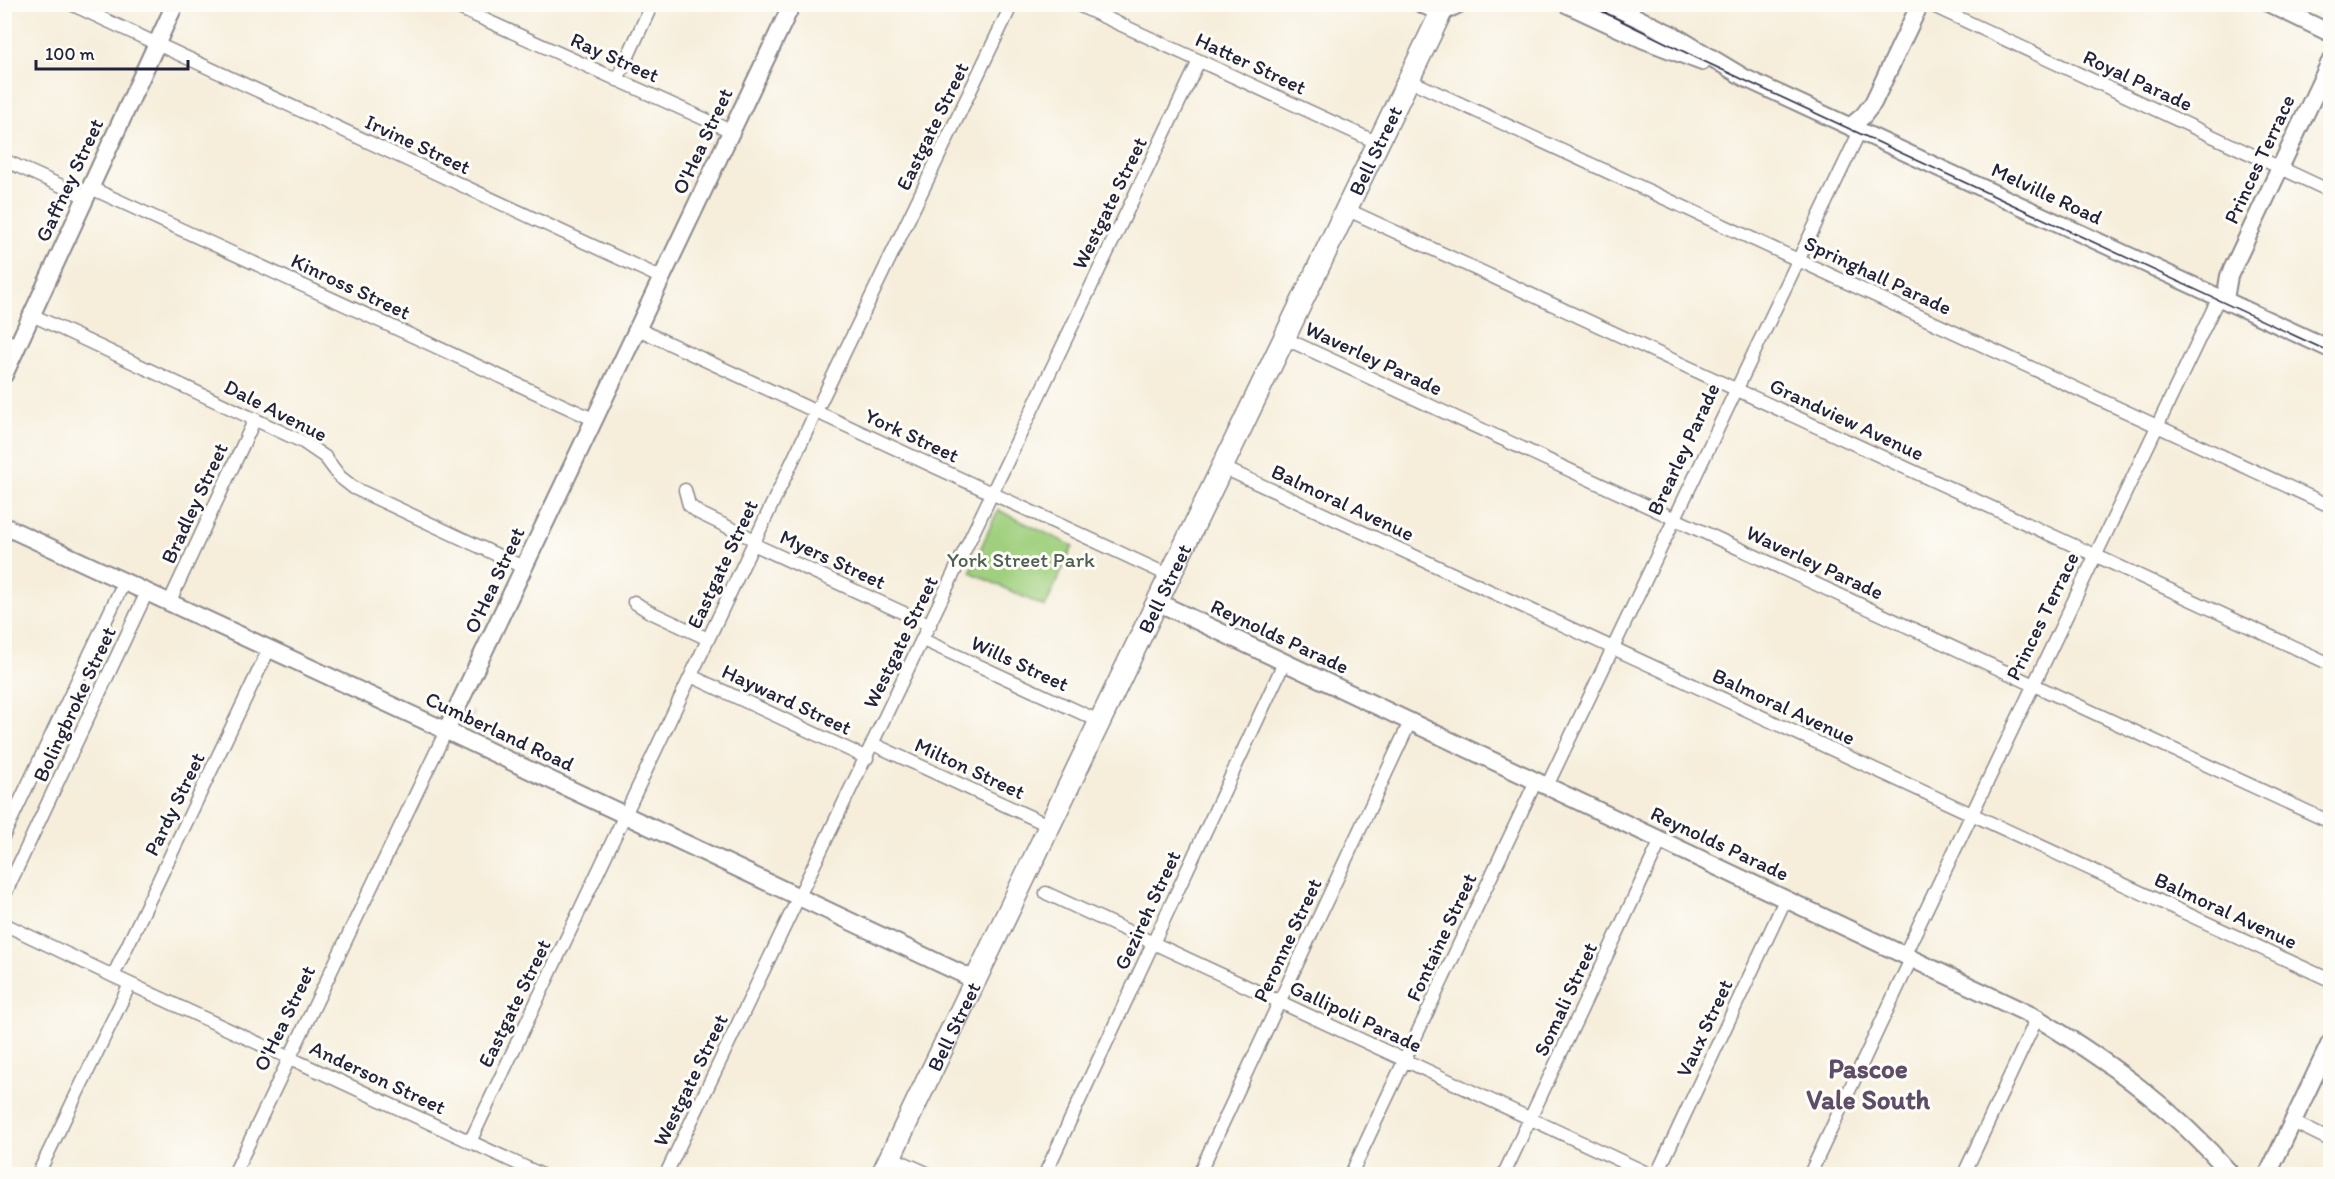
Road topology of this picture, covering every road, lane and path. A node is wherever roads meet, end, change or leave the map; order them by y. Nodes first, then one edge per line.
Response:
1 (71, 4) edge
2 (175, 4) edge
3 (652, 4) edge
4 (792, 4) edge
5 (1012, 4) edge
6 (1076, 4) edge
7 (1421, 4) edge
8 (1566, 4) edge
9 (1608, 4) edge
10 (1920, 4) edge
11 (1929, 4) edge
12 (2270, 4) edge
13 (450, 5) edge
14 (1448, 8) edge
15 (2331, 33) edge
16 (157, 44) junction
17 (1199, 61) junction
18 (2331, 62) edge
19 (1745, 78) junction
20 (617, 80) junction
21 (1409, 80) junction
22 (731, 131) junction
23 (1860, 131) junction
24 (1378, 143) junction
25 (4, 160) edge
26 (2280, 167) junction
27 (2331, 190) edge
28 (89, 193) junction
29 (1346, 209) junction
30 (1798, 260) junction
31 (663, 278) junction
32 (2219, 297) junction
33 (32, 315) junction
34 (638, 329) junction
35 (1284, 338) junction
36 (11, 342) edge
37 (2331, 349) edge
38 (4, 375) edge
39 (1736, 389) junction
40 (816, 412) junction
41 (255, 419) junction
42 (595, 420) junction
43 (2157, 426) junction
44 (1222, 467) junction
45 (685, 490) dead end
46 (992, 494) junction
47 (2331, 506) edge
48 (1675, 519) junction
49 (4, 526) edge
50 (754, 542) junction
51 (2096, 556) junction
52 (525, 568) junction
53 (1170, 576) junction
54 (124, 582) junction
55 (147, 592) junction
56 (634, 602) dead end
57 (1157, 602) junction
58 (170, 603) junction
59 (930, 626) junction
60 (708, 639) junction
61 (923, 640) junction
62 (1613, 648) junction
63 (269, 649) junction
64 (1284, 663) junction
65 (2331, 664) edge
66 (691, 676) junction
67 (2034, 685) junction
68 (1101, 722) junction
69 (1410, 722) junction
70 (446, 731) junction
71 (873, 744) junction
72 (867, 758) junction
73 (1542, 784) junction
74 (1972, 814) junction
75 (625, 815) junction
76 (2331, 822) edge
77 (1050, 826) junction
78 (4, 835) edge
79 (1661, 840) junction
80 (1046, 893) dead end
81 (4, 896) edge
82 (799, 897) junction
83 (1786, 898) junction
84 (4, 924) edge
85 (1154, 943) junction
86 (1909, 956) junction
87 (113, 976) junction
88 (975, 980) junction
89 (2331, 980) edge
90 (130, 984) junction
91 (1279, 1002) junction
92 (2037, 1018) junction
93 (2331, 1043) edge
94 (290, 1057) junction
95 (1405, 1060) junction
96 (1530, 1119) junction
97 (2293, 1122) junction
98 (2331, 1140) edge
99 (470, 1142) junction
100 (887, 1166) edge
101 (38, 1174) edge
102 (234, 1174) edge
103 (540, 1174) edge
104 (666, 1174) edge
105 (929, 1174) edge
106 (1045, 1174) edge
107 (1199, 1174) edge
108 (1351, 1174) edge
109 (1504, 1174) edge
110 (1649, 1174) edge
111 (1658, 1174) edge
112 (1810, 1174) edge
113 (1964, 1174) edge
114 (2230, 1174) edge
115 (2268, 1174) edge

1 - 16 street, Irvine Street
2 - 16 street, Gaffney Street
3 - 20 street
4 - 22 street, O'Hea Street
5 - 40 street, Eastgate Street
6 - 17 street, Hatter Street
7 - 14 street
8 - 19 street, Melville Road
9 - 19 street, Melville Road
10 - 23 street, Brearley Parade
11 - 26 street, Royal Parade
12 - 15 street
13 - 20 street, Ray Street
14 - 21 highway, Bell Street
16 - 28 street, Gaffney Street
16 - 31 street, Irvine Street
17 - 24 street, Hatter Street
17 - 46 street, Westgate Street
18 - 26 street, Princes Terrace
19 - 23 street, Melville Road
20 - 22 street, Ray Street
21 - 24 highway, Bell Street
21 - 30 street, Springhall Parade
22 - 31 street, O'Hea Street
23 - 30 street, Brearley Parade
23 - 32 street, Melville Road
24 - 29 highway, Bell Street
25 - 28 street, Kinross Street
26 - 27 street, Royal Parade
26 - 32 street, Princes Terrace
28 - 33 street, Gaffney Street
28 - 42 street, Kinross Street
29 - 35 highway, Bell Street
29 - 39 street, Grandview Avenue
30 - 39 street, Brearley Parade
30 - 43 street, Springhall Parade
31 - 34 street, O'Hea Street
32 - 37 street, Melville Road
32 - 43 street, Princes Terrace
33 - 36 street, Gaffney Street
33 - 41 street, Dale Avenue
34 - 40 street, York Street
34 - 42 street, O'Hea Street
35 - 44 highway, Bell Street
35 - 48 street, Waverley Parade
36 - 38 street, Gaffney Street
39 - 48 street, Brearley Parade
39 - 51 street, Grandview Avenue
40 - 46 street, York Street
40 - 50 street, Eastgate Street
41 - 52 street, Dale Avenue
41 - 58 street, Bradley Street
42 - 52 street, O'Hea Street
43 - 47 street, Springhall Parade
43 - 51 street, Princes Terrace
44 - 53 highway, Bell Street
44 - 62 street, Balmoral Avenue
45 - 50 street, Myers Street
46 - 53 street, York Street
46 - 59 street, Westgate Street
48 - 62 street, Brearley Parade
48 - 67 street, Waverley Parade
49 - 54 street, Cumberland Road
50 - 59 street, Myers Street
50 - 60 street, Eastgate Street
51 - 65 street, Grandview Avenue
51 - 67 street, Princes Terrace
52 - 70 street, O'Hea Street
53 - 57 highway, Bell Street
54 - 55 street, Cumberland Road
54 - 78 street, Bolingbroke Street
55 - 58 street, Cumberland Road
55 - 81 street, Bolingbroke Street
56 - 60 street
57 - 64 street, Reynolds Parade
57 - 68 highway, Bell Street
58 - 63 street, Cumberland Road
59 - 61 street, Westgate Street
60 - 66 street, Eastgate Street
61 - 68 street, Wills Street
61 - 71 street, Westgate Street
62 - 73 street, Brearley Parade
62 - 74 street, Balmoral Avenue
63 - 70 street, Cumberland Road
63 - 87 street, Pardy Street
64 - 69 street, Reynolds Parade
64 - 85 street, Gezireh Street
66 - 72 street, Hayward Street
66 - 75 street, Eastgate Street
67 - 74 street, Princes Terrace
67 - 76 street, Waverley Parade
68 - 77 highway, Bell Street
69 - 73 street, Reynolds Parade
69 - 91 street, Peronne Street
70 - 75 street, Cumberland Road
70 - 94 street, O'Hea Street
71 - 72 street, Westgate Street
71 - 77 street, Milton Street
72 - 82 street, Westgate Street
73 - 79 street, Reynolds Parade
73 - 95 street, Fontaine Street
74 - 86 street, Princes Terrace
74 - 89 street, Balmoral Avenue
75 - 82 street, Cumberland Road
75 - 99 street, Eastgate Street
77 - 88 highway, Bell Street
79 - 83 street, Reynolds Parade
79 - 96 street, Somali Street
80 - 85 street, Gallipoli Parade
82 - 88 street, Cumberland Road
82 - 104 street, Westgate Street
83 - 86 street, Reynolds Parade
83 - 111 street, Vaux Street
84 - 87 street, Anderson Street
85 - 91 street, Gallipoli Parade
85 - 106 street, Gezireh Street
86 - 92 street, Reynolds Parade
86 - 112 street, Princes Terrace
87 - 90 street, Anderson Street
88 - 100 highway, Bell Street
90 - 94 street, Anderson Street
90 - 101 street
91 - 95 street, Gallipoli Parade
91 - 107 street, Peronne Street
92 - 113 street
92 - 114 street, Reynolds Parade
93 - 97 street
94 - 99 street, Anderson Street
94 - 102 street, O'Hea Street
95 - 96 street, Gallipoli Parade
95 - 108 street, Fontaine Street
96 - 109 street, Somali Street
96 - 110 street, Gallipoli Parade
97 - 98 street
97 - 115 street
99 - 103 street, Anderson Street
100 - 105 street

